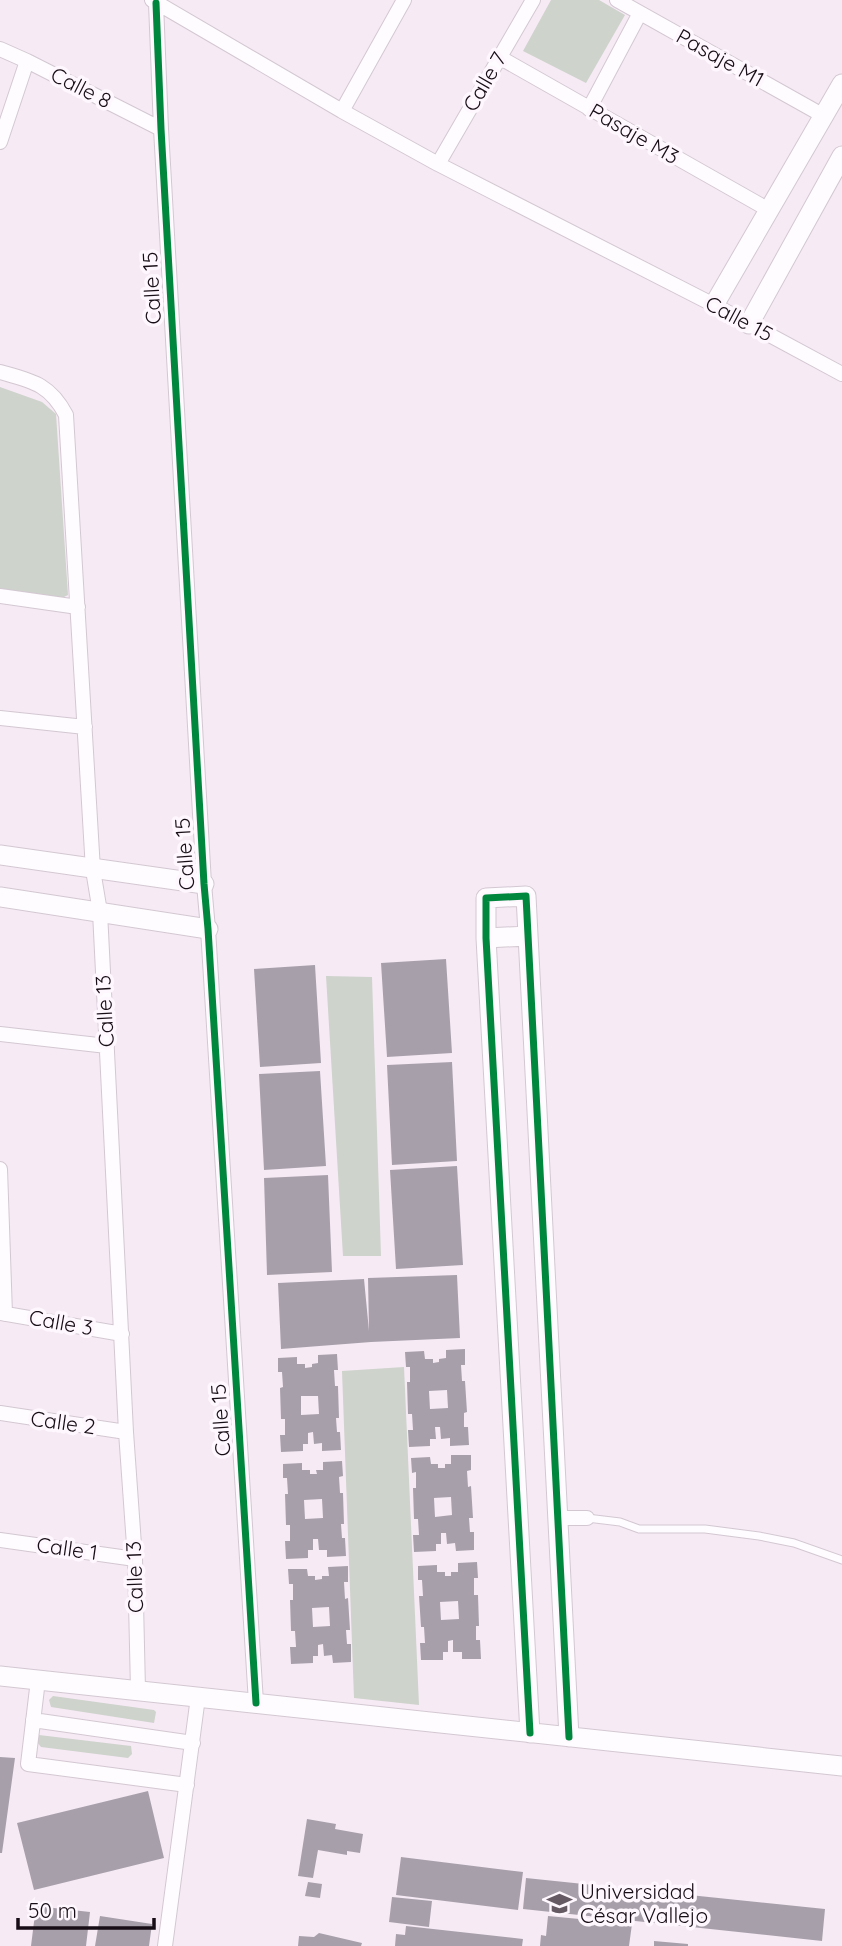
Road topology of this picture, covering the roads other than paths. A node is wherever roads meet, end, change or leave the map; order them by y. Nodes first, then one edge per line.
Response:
1 (404, 0) edge
2 (533, 0) edge
3 (617, 0) edge
4 (154, 1) edge
5 (640, 13) junction
6 (0, 49) edge
7 (499, 57) junction
8 (27, 61) junction
9 (842, 84) edge
10 (589, 108) junction
11 (342, 111) junction
12 (824, 116) junction
13 (161, 129) junction
14 (0, 142) edge
15 (842, 156) edge
16 (438, 164) junction
17 (769, 210) junction
18 (714, 305) junction
19 (749, 324) junction
20 (0, 372) edge
21 (842, 374) edge
22 (0, 596) edge
23 (78, 607) junction
24 (0, 718) edge
25 (85, 727) junction
26 (0, 855) edge
27 (93, 870) junction
28 (204, 884) junction
29 (0, 897) edge
30 (100, 912) junction
31 (208, 929) junction
32 (528, 936) junction
33 (486, 938) junction
34 (0, 1034) edge
35 (107, 1046) junction
36 (0, 1169) edge
37 (2, 1313) edge
38 (122, 1334) junction
39 (0, 1413) edge
40 (126, 1432) junction
41 (558, 1518) junction
42 (587, 1518) joint
43 (0, 1539) edge
44 (135, 1559) junction
45 (842, 1560) edge
46 (0, 1676) edge
47 (38, 1680) junction
48 (138, 1690) junction
49 (198, 1697) junction
50 (256, 1703) junction
51 (33, 1720) junction
52 (530, 1733) junction
53 (569, 1737) junction
54 (192, 1743) junction
55 (842, 1766) edge
56 (187, 1785) junction
57 (165, 1946) edge

1 - 11 street
2 - 7 street, Calle 7
3 - 5 street, Pasaje M1
4 - 11 street, Calle 15
4 - 13 street, Calle 15
5 - 10 street
5 - 12 street, Pasaje M1
6 - 8 street, Calle 8
7 - 10 street, Pasaje M3
7 - 16 street, Calle 7
8 - 13 street, Calle 8
8 - 14 street
9 - 12 street
10 - 17 street, Pasaje M3
11 - 16 street, Calle 15
12 - 17 street
13 - 28 street, Calle 15
15 - 19 street
16 - 18 street, Calle 15
17 - 18 street
18 - 19 street, Calle 15
19 - 21 street, Calle 15
20 - 23 street, Calle 13
22 - 23 street
23 - 25 street, Calle 13
24 - 25 street
25 - 27 street, Calle 13
26 - 27 street
27 - 28 street
27 - 30 street, Calle 13
28 - 31 street, Calle 15
29 - 30 street
30 - 31 street
30 - 35 street, Calle 13
31 - 50 street, Calle 15
32 - 33 street
32 - 33 street
32 - 41 street
33 - 52 street
34 - 35 street
35 - 38 street, Calle 13
36 - 37 street
37 - 38 street, Calle 3
38 - 40 street, Calle 13
39 - 40 street, Calle 2
40 - 44 street, Calle 13
41 - 42 street
41 - 53 street
42 - 45 lane
43 - 44 street, Calle 1
44 - 48 street, Calle 13
46 - 47 street
47 - 48 street
47 - 51 street
48 - 49 street
49 - 50 street
49 - 54 street
50 - 52 street
51 - 54 street
51 - 56 street
52 - 53 street
53 - 55 street
54 - 56 street
56 - 57 street

